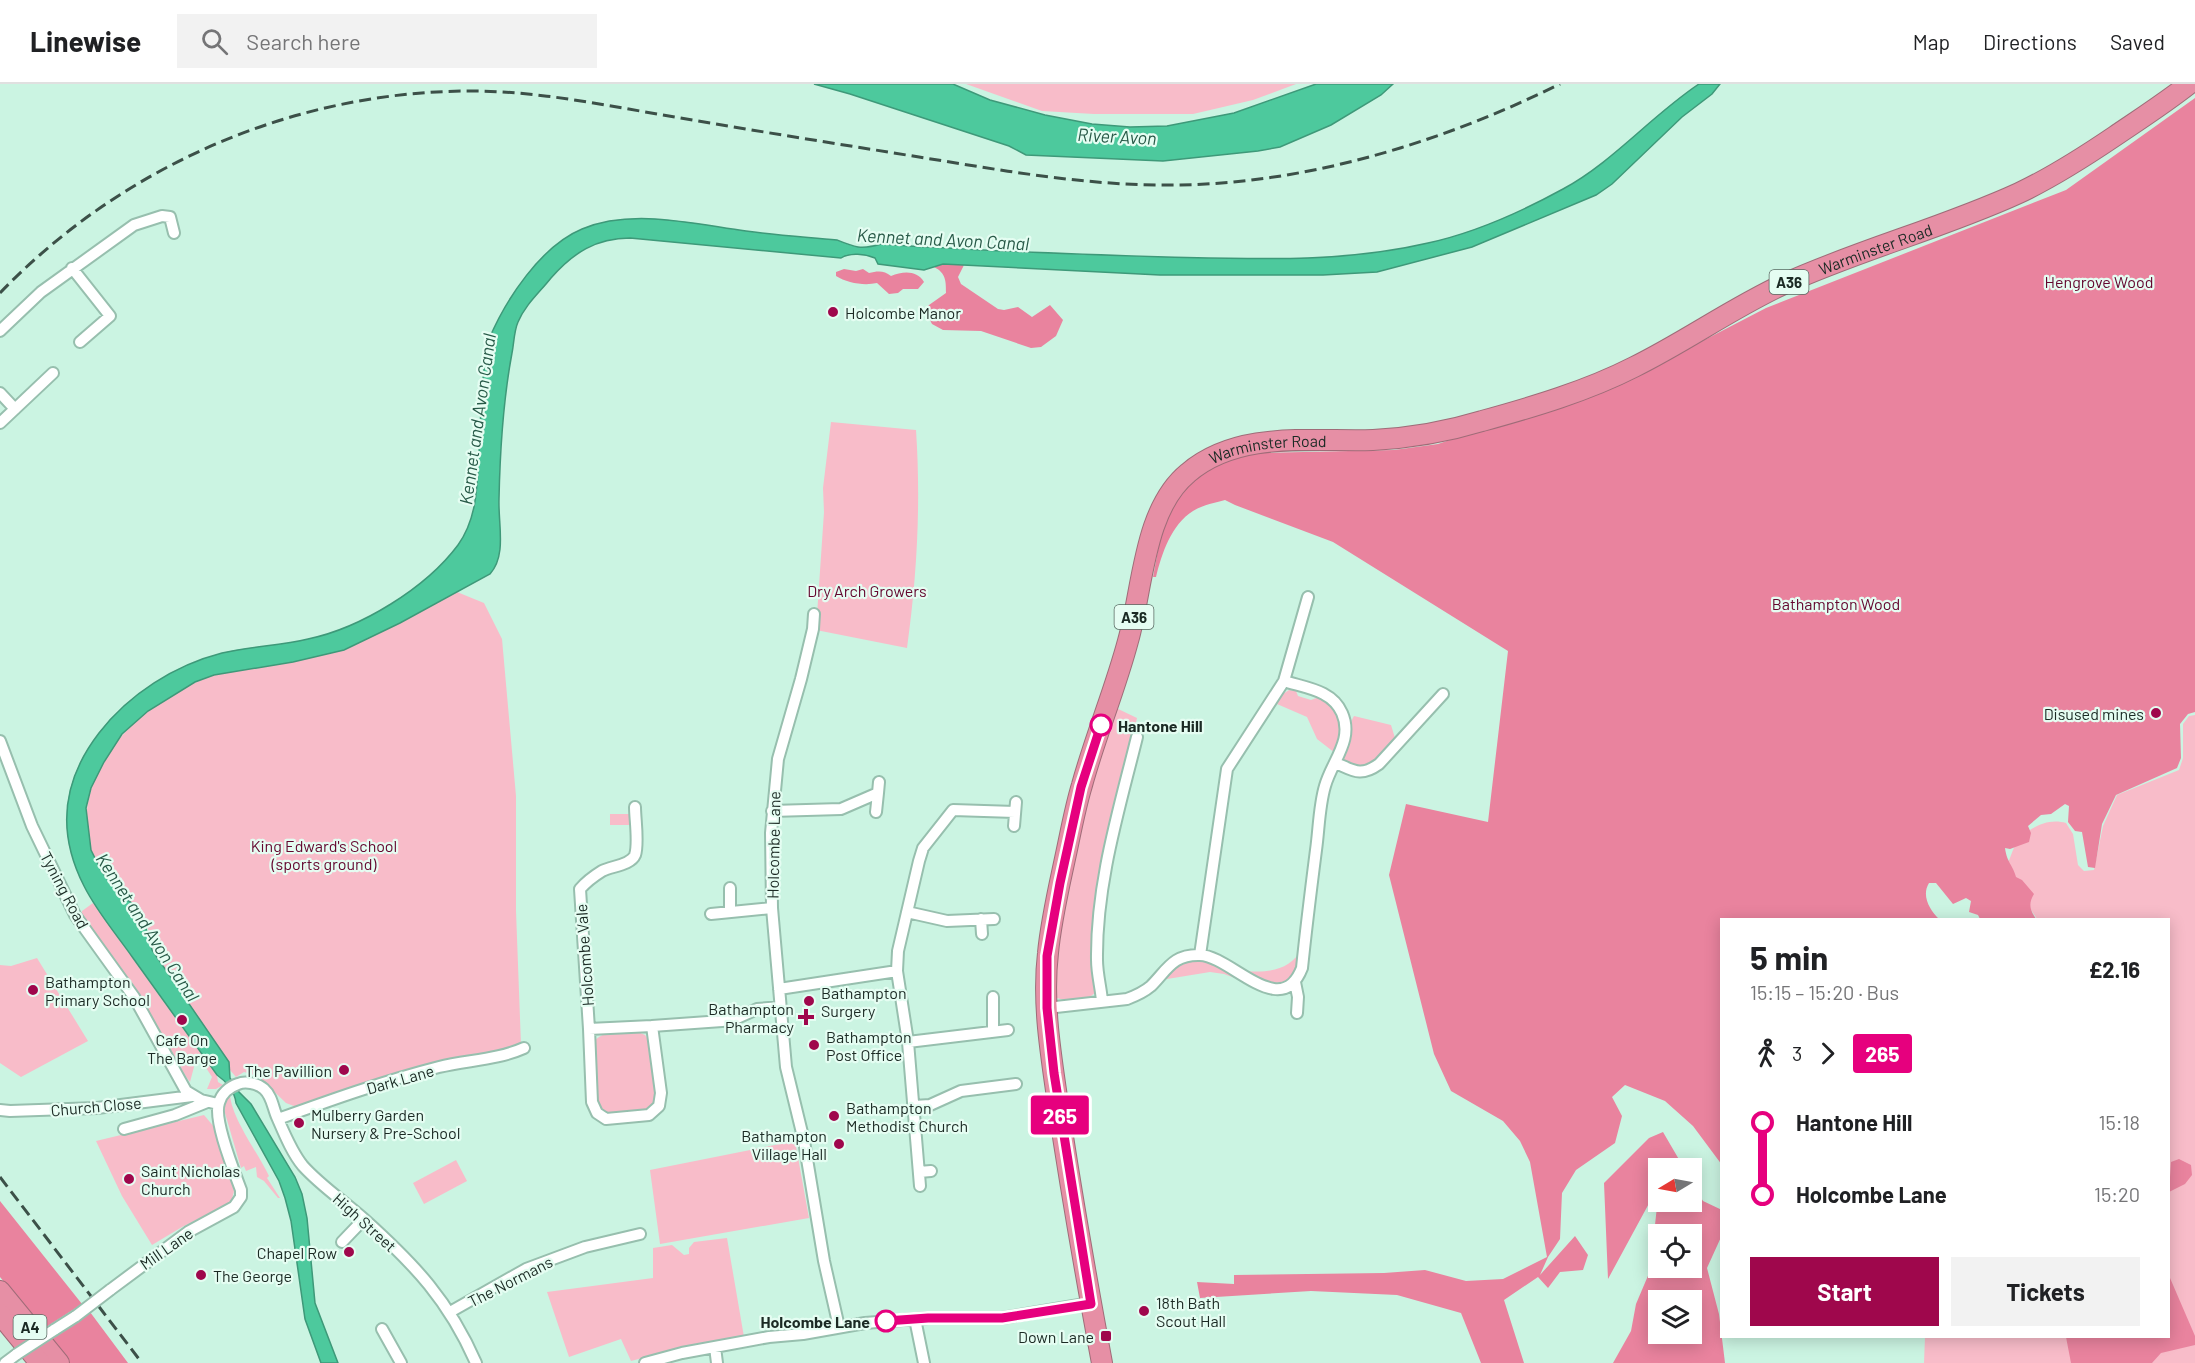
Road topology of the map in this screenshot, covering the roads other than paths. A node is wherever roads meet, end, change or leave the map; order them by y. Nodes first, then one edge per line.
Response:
1 (2189, 84) edge
2 (174, 233) dead end
3 (72, 268) junction
4 (0, 331) edge
5 (80, 342) dead end
6 (53, 373) dead end
7 (0, 393) edge
8 (15, 409) junction
9 (0, 423) edge
10 (1308, 597) dead end
11 (814, 614) dead end
12 (1284, 681) junction
13 (1443, 694) dead end
14 (1137, 737) dead end
15 (0, 741) edge
16 (1336, 763) junction
17 (635, 807) dead end
18 (772, 812) junction
19 (876, 812) dead end
20 (1014, 826) dead end
21 (730, 888) dead end
22 (772, 908) junction
23 (730, 912) junction
24 (907, 912) junction
25 (711, 914) dead end
26 (994, 919) dead end
27 (981, 920) junction
28 (982, 934) dead end
29 (1200, 955) junction
30 (897, 970) junction
31 (1295, 982) junction
32 (779, 989) junction
33 (993, 997) dead end
34 (1102, 1002) junction
35 (781, 1007) junction
36 (1047, 1008) junction
37 (1297, 1013) dead end
38 (652, 1026) junction
39 (589, 1029) junction
40 (1008, 1030) dead end
41 (993, 1032) junction
42 (908, 1042) junction
43 (524, 1048) dead end
44 (253, 1084) joint
45 (1016, 1084) dead end
46 (192, 1096) junction
47 (216, 1101) junction
48 (914, 1106) junction
49 (0, 1110) edge
50 (278, 1119) junction
51 (124, 1129) dead end
52 (931, 1171) dead end
53 (919, 1172) junction
54 (920, 1186) dead end
55 (364, 1219) junction
56 (640, 1234) dead end
57 (342, 1242) dead end
58 (0, 1291) edge
59 (1091, 1304) junction
60 (450, 1312) junction
61 (0, 1314) edge
62 (915, 1319) junction
63 (839, 1328) junction
64 (382, 1329) dead end
65 (715, 1347) junction
66 (5, 1363) edge
67 (40, 1363) edge
68 (59, 1363) edge
69 (401, 1363) edge
70 (476, 1363) edge
71 (645, 1363) edge
72 (717, 1363) edge
73 (924, 1363) edge
74 (1102, 1363) edge

1 - 36 highway, Warminster Road / A36
2 - 3 street
3 - 4 street
3 - 5 street
6 - 8 street
7 - 8 street
8 - 9 street
10 - 12 street
11 - 18 street, Holcombe Lane
12 - 16 street
12 - 29 street
13 - 16 street
14 - 34 street
15 - 46 street, Tyning Road
16 - 31 street
17 - 39 street, Holcombe Vale
18 - 19 street
18 - 22 street, Holcombe Lane
20 - 24 street
21 - 23 street
22 - 23 street
22 - 32 street, Holcombe Lane
23 - 25 street
24 - 27 street
24 - 30 street
26 - 27 street
27 - 28 street
29 - 31 street
29 - 34 street
30 - 32 street
30 - 42 street
31 - 37 street
32 - 35 street, Holcombe Lane
33 - 41 street
34 - 36 street
35 - 38 street, Holcombe Vale
35 - 63 street, Holcombe Lane
36 - 59 highway, Warminster Road / A36
38 - 39 street, Holcombe Vale
38 - 39 street, Holcombe Vale
40 - 41 street
41 - 42 street
42 - 48 street
43 - 50 street, Dark Lane
44 - 47 street, Church Close
44 - 50 street, High Street
45 - 48 street
46 - 47 street
46 - 49 street, Church Close
47 - 51 street, Church Close
47 - 66 street, Mill Lane, bridge
48 - 53 street
50 - 55 street, High Street
52 - 53 street
53 - 54 street
55 - 57 street
55 - 60 street, High Street
56 - 60 street, The Normans
58 - 68 highway, A4
59 - 62 street
59 - 74 highway, Warminster Road / A36
60 - 70 street, High Street
61 - 67 highway, A4
62 - 63 street
62 - 73 street
63 - 65 street
64 - 69 street
65 - 71 street
65 - 72 street

